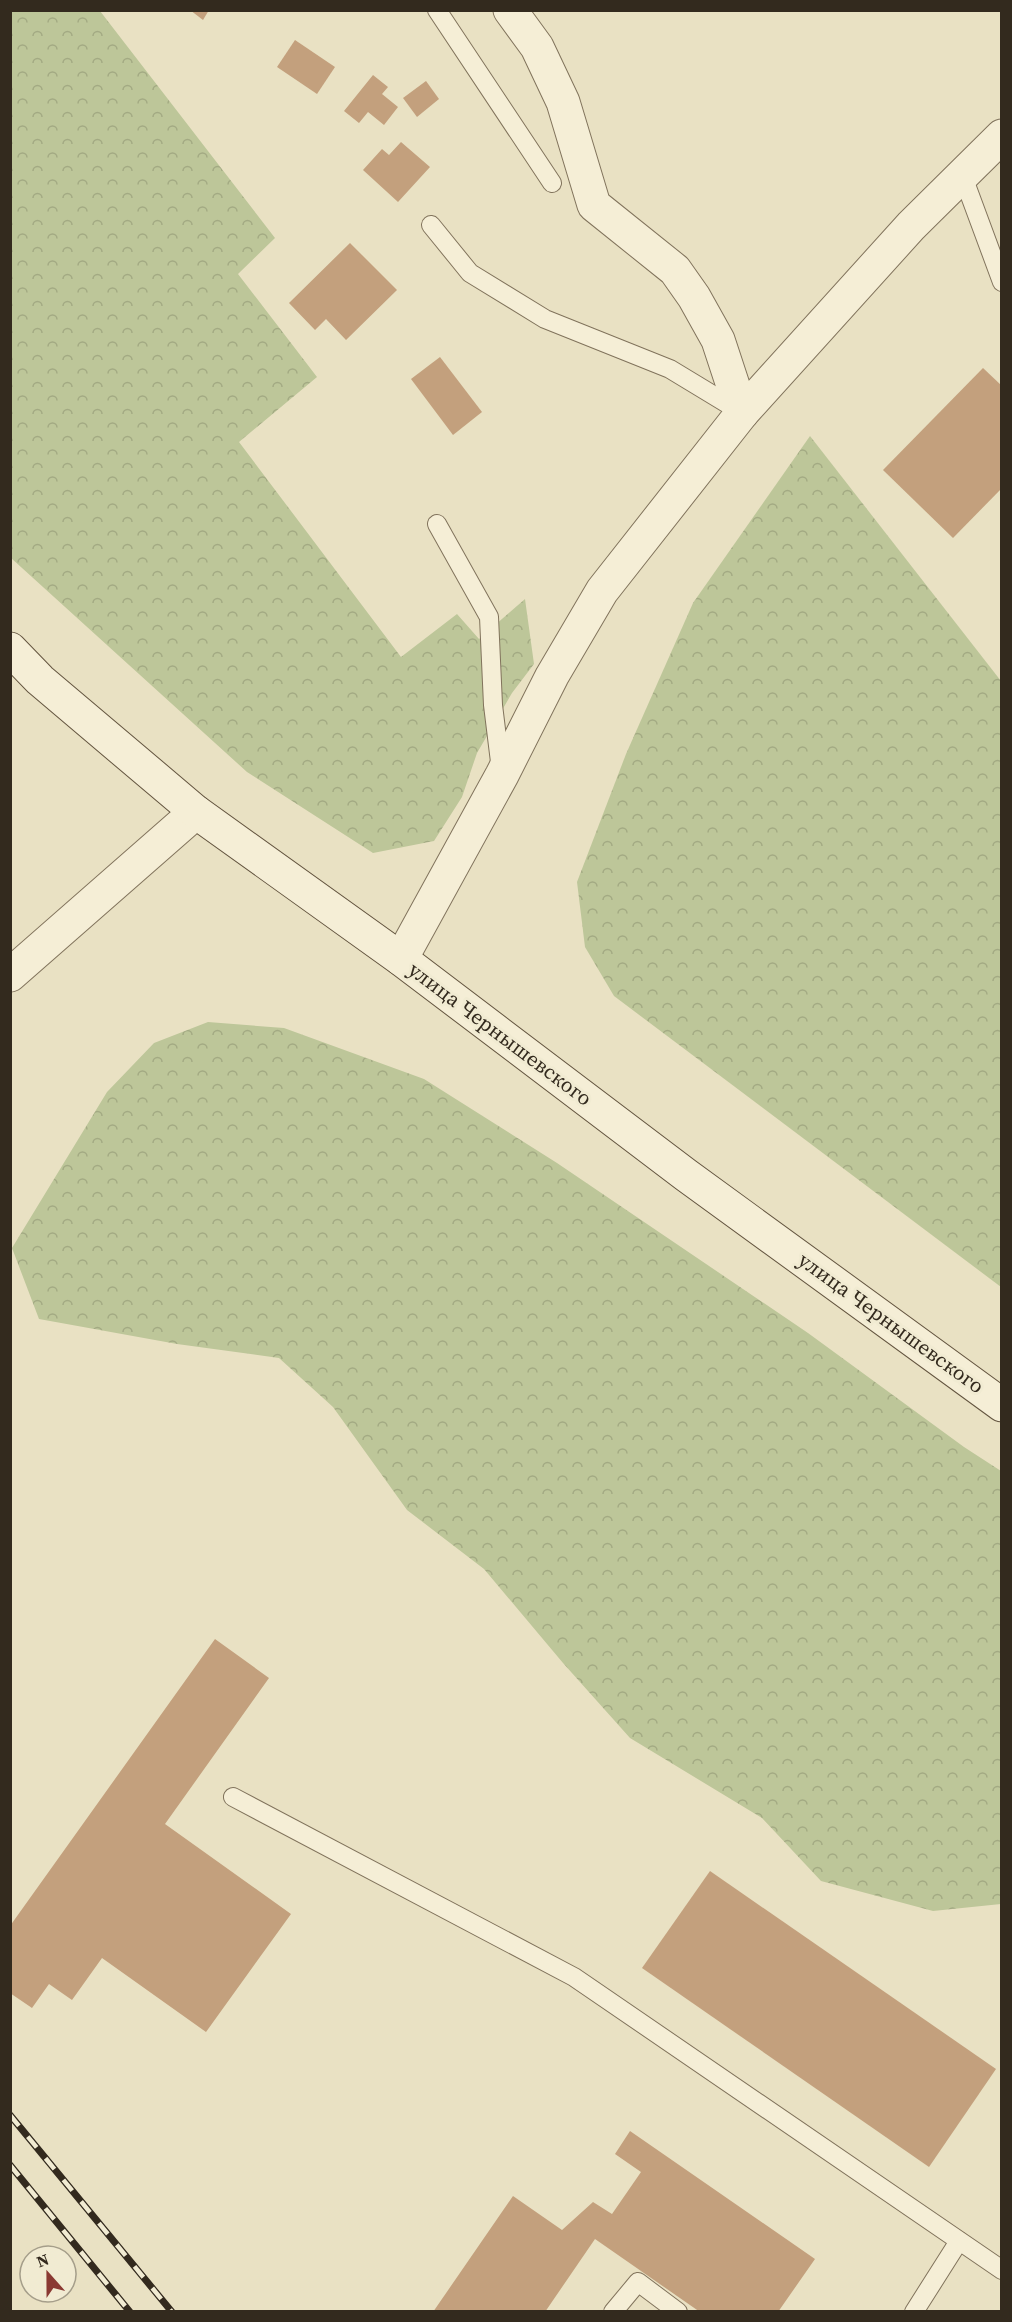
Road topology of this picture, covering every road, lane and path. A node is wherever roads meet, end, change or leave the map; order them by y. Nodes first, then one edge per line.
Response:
1 (437, 10) edge
2 (510, 10) edge
3 (1002, 136) edge
4 (962, 174) junction
5 (552, 183) dead end
6 (431, 225) dead end
7 (1002, 282) edge
8 (742, 413) junction
9 (437, 524) dead end
10 (10, 649) edge
11 (502, 775) junction
12 (196, 812) junction
13 (401, 959) junction
14 (10, 975) edge
15 (1002, 1405) edge
16 (233, 1797) dead end
17 (959, 2241) junction
18 (1002, 2270) edge
19 (614, 2312) edge
20 (678, 2312) edge
21 (914, 2312) edge

1 - 5 lane
2 - 8 street
3 - 4 street
4 - 7 lane
4 - 8 street
6 - 8 lane
8 - 11 street
9 - 11 lane
10 - 12 street, улица Чернышевского
11 - 13 street
12 - 13 street, улица Чернышевского
12 - 14 street
13 - 15 street, улица Чернышевского
16 - 17 lane
17 - 18 lane
17 - 21 lane
19 - 20 lane

